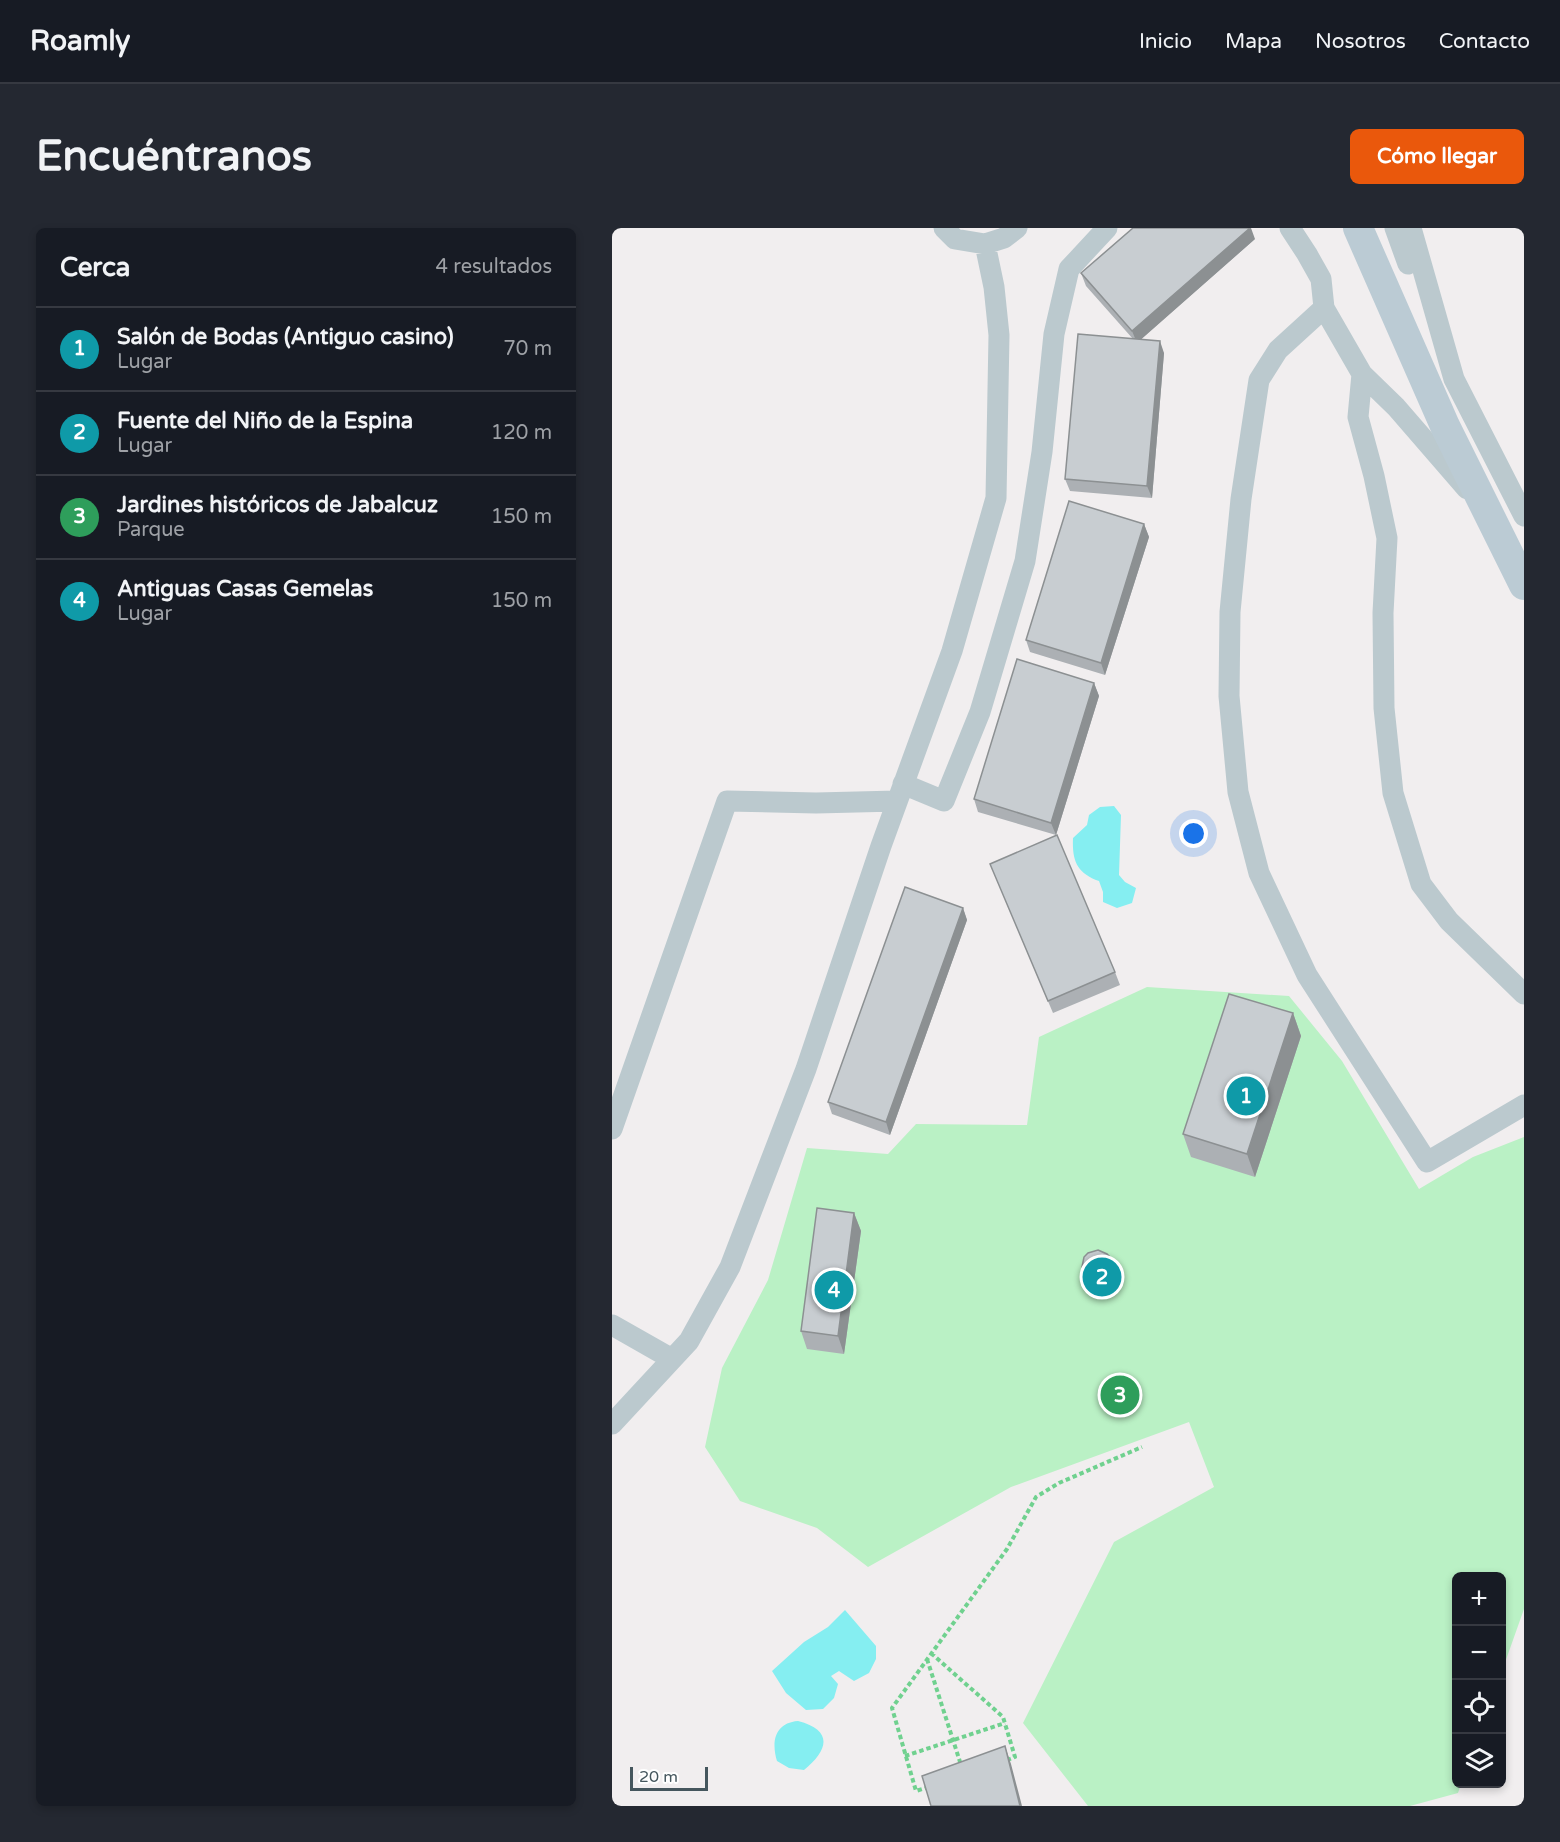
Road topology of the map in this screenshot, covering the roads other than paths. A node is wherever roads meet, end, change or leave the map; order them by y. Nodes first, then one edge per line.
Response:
1 (945, 228) edge
2 (1017, 228) edge
3 (1107, 228) edge
4 (1290, 228) edge
5 (1358, 228) edge
6 (1395, 228) edge
7 (1412, 228) edge
8 (985, 244) junction
9 (1324, 309) junction
10 (1362, 374) junction
11 (1454, 379) junction
12 (1489, 514) junction
13 (1524, 516) edge
14 (1524, 585) edge
15 (900, 792) junction
16 (1524, 994) edge
17 (1524, 1105) edge
18 (612, 1129) edge
19 (612, 1325) edge
20 (672, 1359) junction
21 (612, 1424) edge

1 - 8 street
2 - 8 street
3 - 15 street
4 - 9 street
5 - 12 main road
6 - 11 street
7 - 11 street
8 - 15 street
9 - 10 street
9 - 17 street
10 - 12 street
10 - 16 street
11 - 13 street
12 - 14 main road
15 - 18 street
15 - 20 street
19 - 20 street
20 - 21 street

